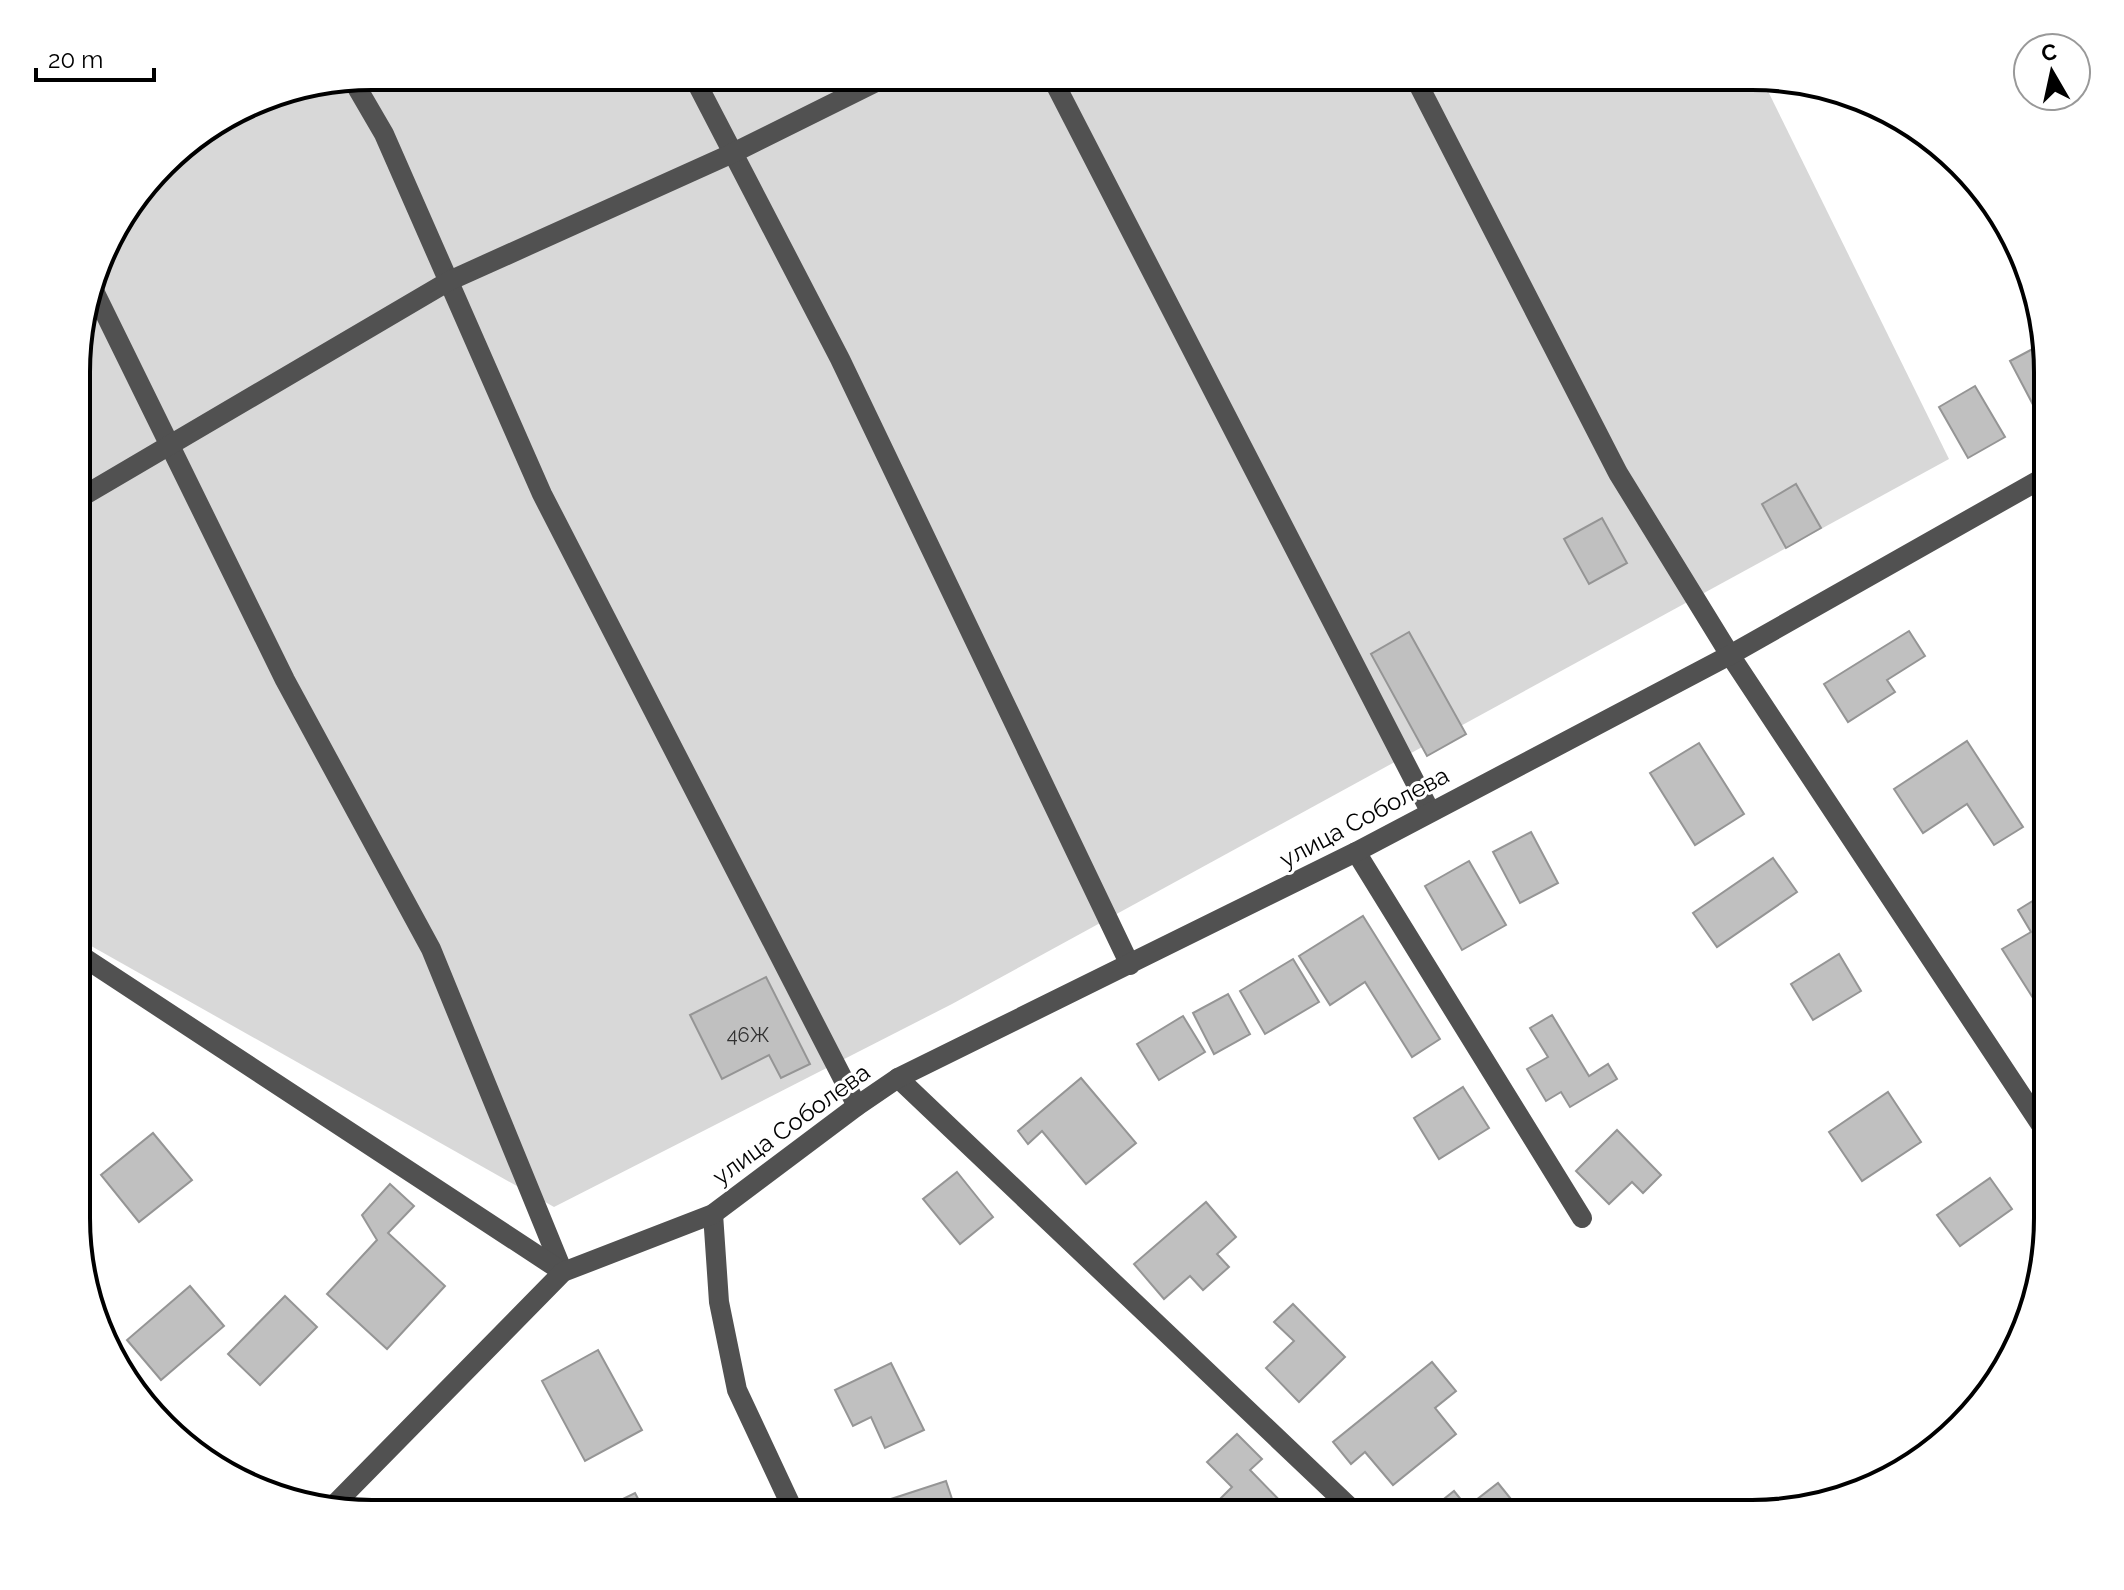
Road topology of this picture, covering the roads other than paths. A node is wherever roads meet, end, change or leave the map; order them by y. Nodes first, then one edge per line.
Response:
1 (700, 90) edge
2 (859, 90) edge
3 (1058, 90) edge
4 (359, 91) edge
5 (1422, 91) edge
6 (733, 153) junction
7 (449, 281) junction
8 (99, 302) edge
9 (170, 446) junction
10 (2033, 483) edge
11 (90, 492) edge
12 (1730, 655) junction
13 (1430, 811) junction
14 (1356, 852) junction
15 (91, 962) edge
16 (1130, 965) junction
17 (898, 1078) junction
18 (857, 1106) junction
19 (2034, 1114) edge
20 (713, 1214) junction
21 (1582, 1218) dead end
22 (563, 1272) junction
23 (341, 1498) edge
24 (788, 1499) edge
25 (1342, 1500) edge

1 - 6 street
2 - 6 street
3 - 13 street
4 - 7 street
5 - 12 street
6 - 7 street
6 - 16 street
7 - 9 street
7 - 18 street
8 - 9 street
9 - 11 street
9 - 22 street
10 - 12 street, улица Соболева
12 - 13 street, улица Соболева
12 - 19 street
13 - 14 street, улица Соболева
14 - 16 street, улица Соболева
14 - 21 street
15 - 22 street
16 - 17 street, улица Соболева
17 - 18 street, улица Соболева
17 - 25 street
18 - 20 street, улица Соболева
20 - 22 street, улица Соболева
20 - 24 street
22 - 23 street

